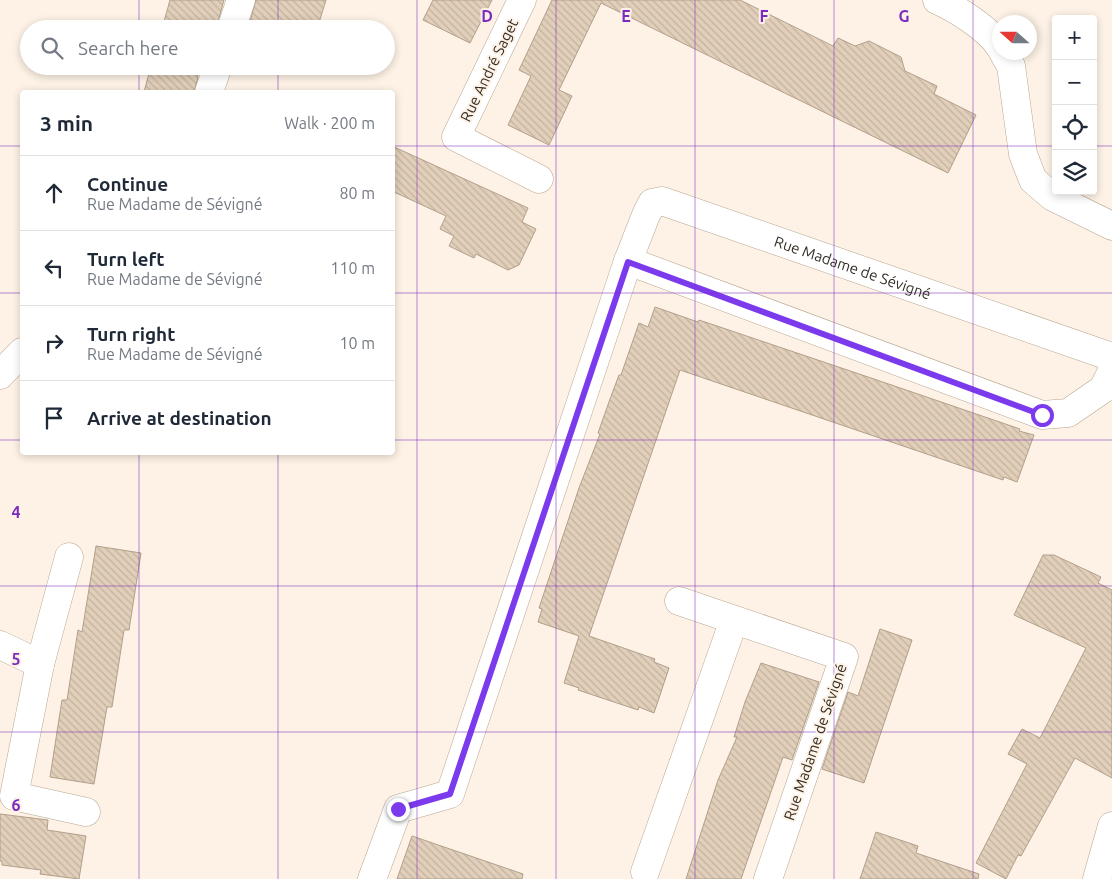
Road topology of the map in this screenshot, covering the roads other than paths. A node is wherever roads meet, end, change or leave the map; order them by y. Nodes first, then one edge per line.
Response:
1 (241, 0) edge
2 (522, 0) edge
3 (937, 0) edge
4 (234, 20) edge
5 (992, 37) edge
6 (1007, 60) edge
7 (215, 75) edge
8 (210, 90) edge
9 (540, 179) dead end
10 (1112, 226) edge
11 (628, 262) junction
12 (20, 354) edge
13 (1112, 357) edge
14 (1112, 371) edge
15 (0, 375) edge
16 (69, 557) dead end
17 (679, 601) dead end
18 (734, 620) junction
19 (0, 645) edge
20 (40, 664) junction
21 (86, 812) dead end
22 (1112, 826) edge
23 (645, 872) dead end
24 (372, 879) edge
25 (768, 879) edge
26 (1097, 879) edge

1 - 4 street
2 - 9 street, Rue André Saget
3 - 5 street
6 - 10 street
7 - 8 street
11 - 13 street, Rue Madame de Sévigné
11 - 14 street
11 - 24 street, Rue Madame de Sévigné
12 - 15 street
16 - 20 street
17 - 18 street, Rue Madame de Sévigné
18 - 23 street
18 - 25 street, Rue Madame de Sévigné
19 - 20 street
20 - 21 street
22 - 26 street

